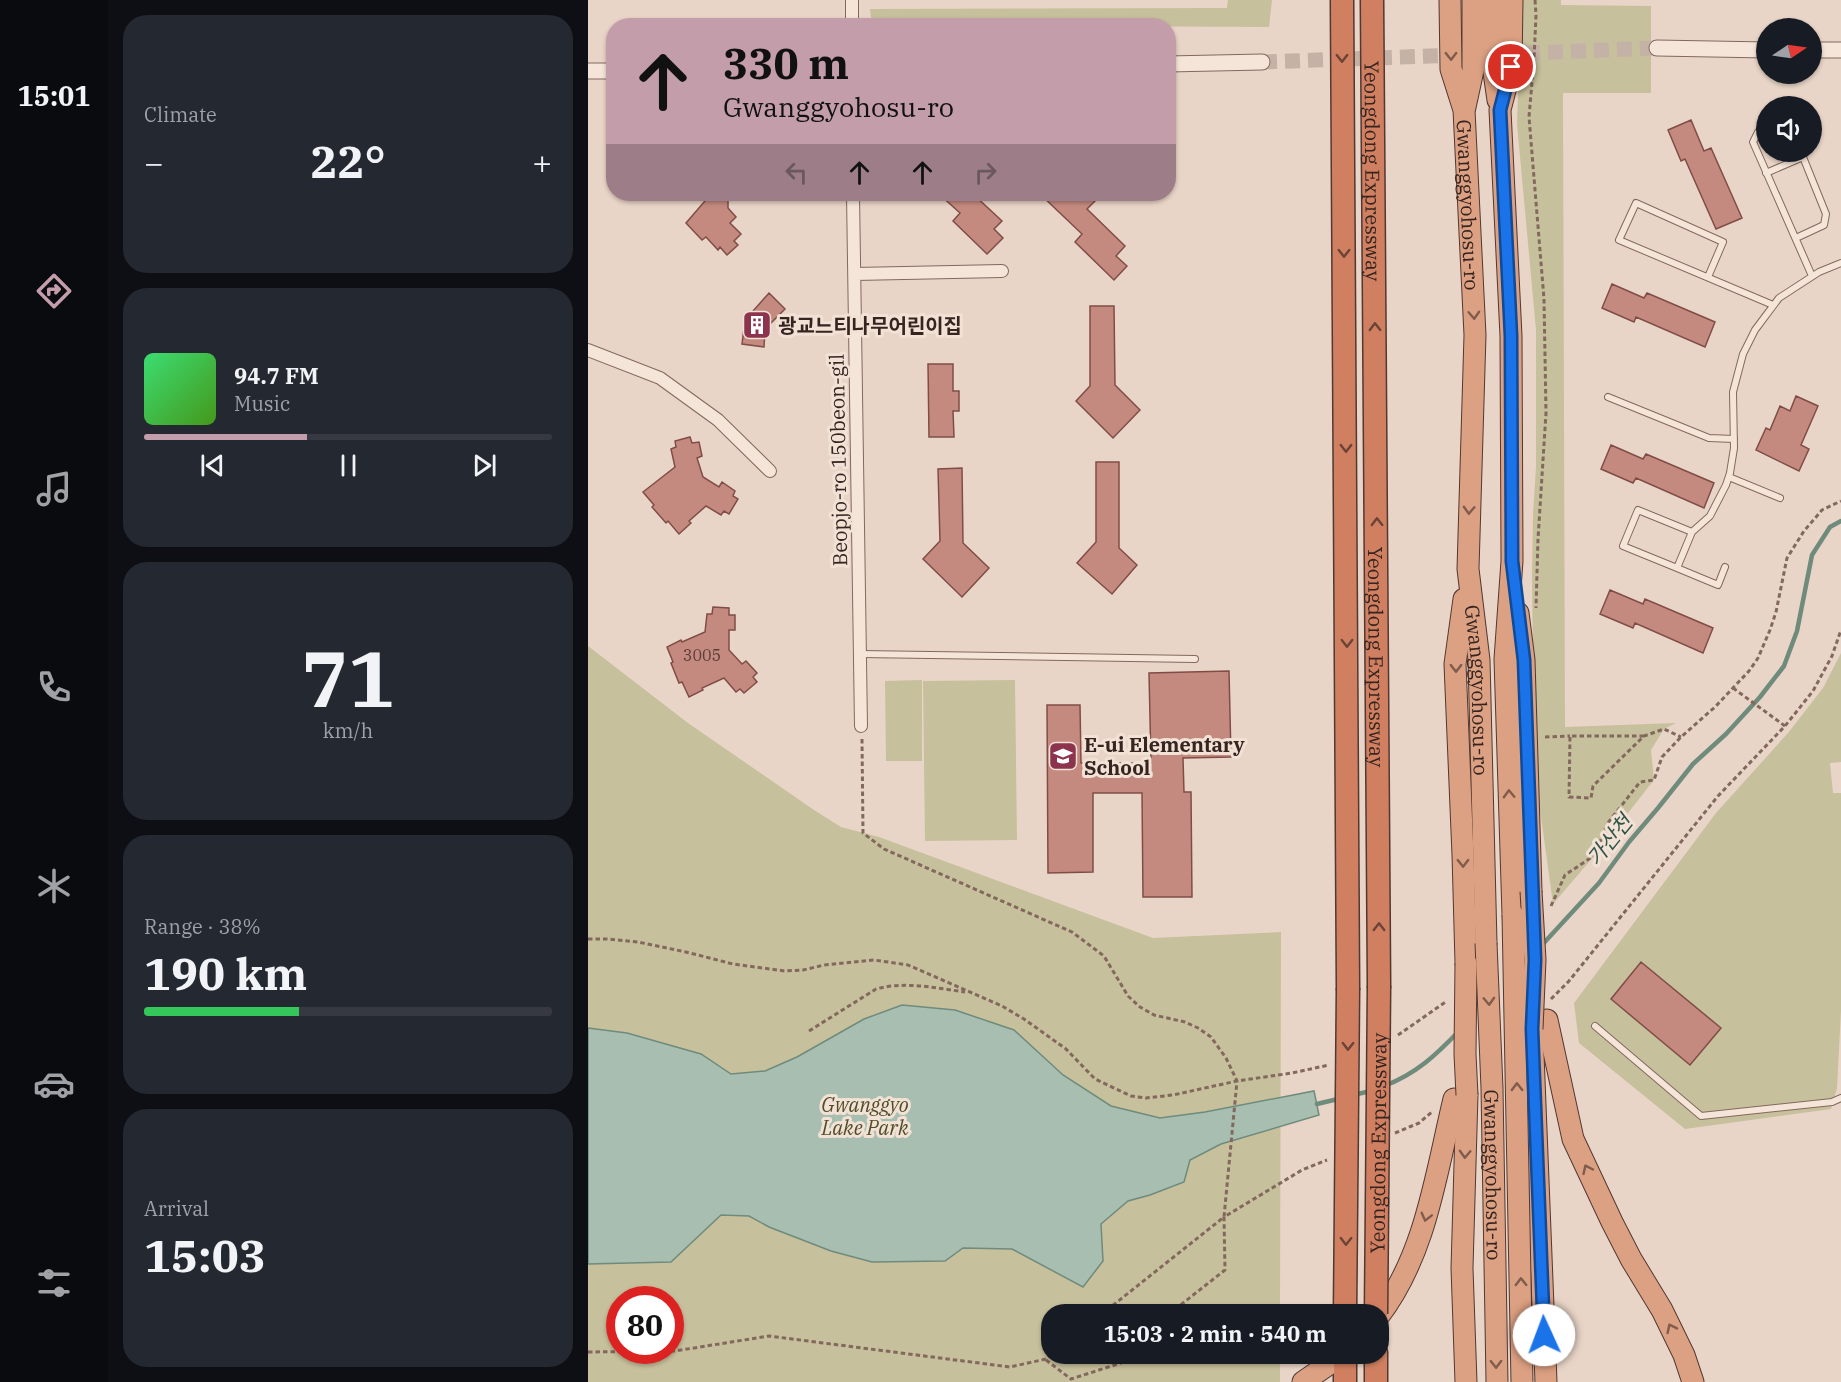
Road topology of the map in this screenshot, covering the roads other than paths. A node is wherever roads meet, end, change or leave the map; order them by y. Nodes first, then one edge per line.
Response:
1 (852, 0) edge
2 (1342, 0) edge
3 (1372, 0) edge
4 (1450, 0) edge
5 (1473, 0) edge
6 (1493, 0) edge
7 (1512, 0) edge
8 (852, 18) edge
9 (1657, 48) tunnel mouth
10 (1756, 50) edge
11 (1822, 50) edge
12 (1841, 50) edge
13 (1262, 62) tunnel mouth
14 (1176, 64) edge
15 (588, 71) edge
16 (606, 71) edge
17 (1464, 110) junction
18 (1500, 110) junction
19 (1761, 162) edge
20 (1766, 173) junction
21 (853, 201) edge
22 (1796, 238) junction
23 (1841, 263) edge
24 (1002, 271) dead end
25 (855, 274) junction
26 (1812, 276) junction
27 (1708, 277) junction
28 (1773, 305) junction
29 (588, 350) edge
30 (1608, 397) dead end
31 (1734, 439) junction
32 (770, 471) dead end
33 (1729, 477) junction
34 (1780, 498) dead end
35 (1692, 532) junction
36 (1512, 561) junction
37 (1725, 567) dead end
38 (1677, 568) junction
39 (1468, 569) junction
40 (860, 654) junction
41 (1195, 659) dead end
42 (861, 726) road end
43 (1541, 1018) junction
44 (1595, 1026) dead end
45 (1841, 1098) edge
46 (1452, 1101) junction
47 (1832, 1102) junction
48 (1841, 1105) edge
49 (1346, 1304) edge
50 (1377, 1304) edge
51 (1384, 1304) edge
52 (1329, 1364) edge
53 (1345, 1364) edge
54 (1376, 1364) edge
55 (1303, 1382) edge
56 (1345, 1382) edge
57 (1376, 1382) edge
58 (1466, 1382) edge
59 (1497, 1382) edge
60 (1522, 1382) edge
61 (1546, 1382) edge
62 (1693, 1382) edge

1 - 8 street
2 -> 49 highway, Yeongdong Expressway, bridge
50 -> 3 highway, Yeongdong Expressway, bridge
4 -> 17 highway, Gwanggyohosu-ro
5 - 17 highway
6 - 18 highway
7 - 18 highway, Gwanggyohosu-ro
9 - 10 street
11 - 12 street
13 - 14 street
15 - 16 street
17 -> 39 highway, Gwanggyohosu-ro
18 - 36 highway, Gwanggyohosu-ro
19 - 20 lane
20 - 22 lane
20 - 22 lane
21 - 25 street, Beopjo-ro 150beon-gil
22 - 26 lane
23 - 26 lane
24 - 25 street
25 - 40 street, Beopjo-ro 150beon-gil
26 - 28 lane
27 - 27 lane
27 - 28 lane
28 - 31 lane
29 - 32 street
30 - 31 lane
31 - 33 lane
33 - 34 lane
33 - 35 lane
35 - 38 lane
35 - 38 lane
36 - 43 highway, bridge
60 -> 36 highway, Gwanggyohosu-ro, bridge
37 - 38 lane
39 -> 46 highway, bridge
39 -> 59 highway, Gwanggyohosu-ro, bridge
40 - 41 lane
40 - 42 street, Beopjo-ro 150beon-gil
43 - 61 highway
62 -> 43 highway
44 - 47 lane
45 - 47 lane
46 -> 51 highway
46 -> 58 highway
47 - 48 lane
52 - 55 highway
53 - 56 highway
54 - 57 highway

